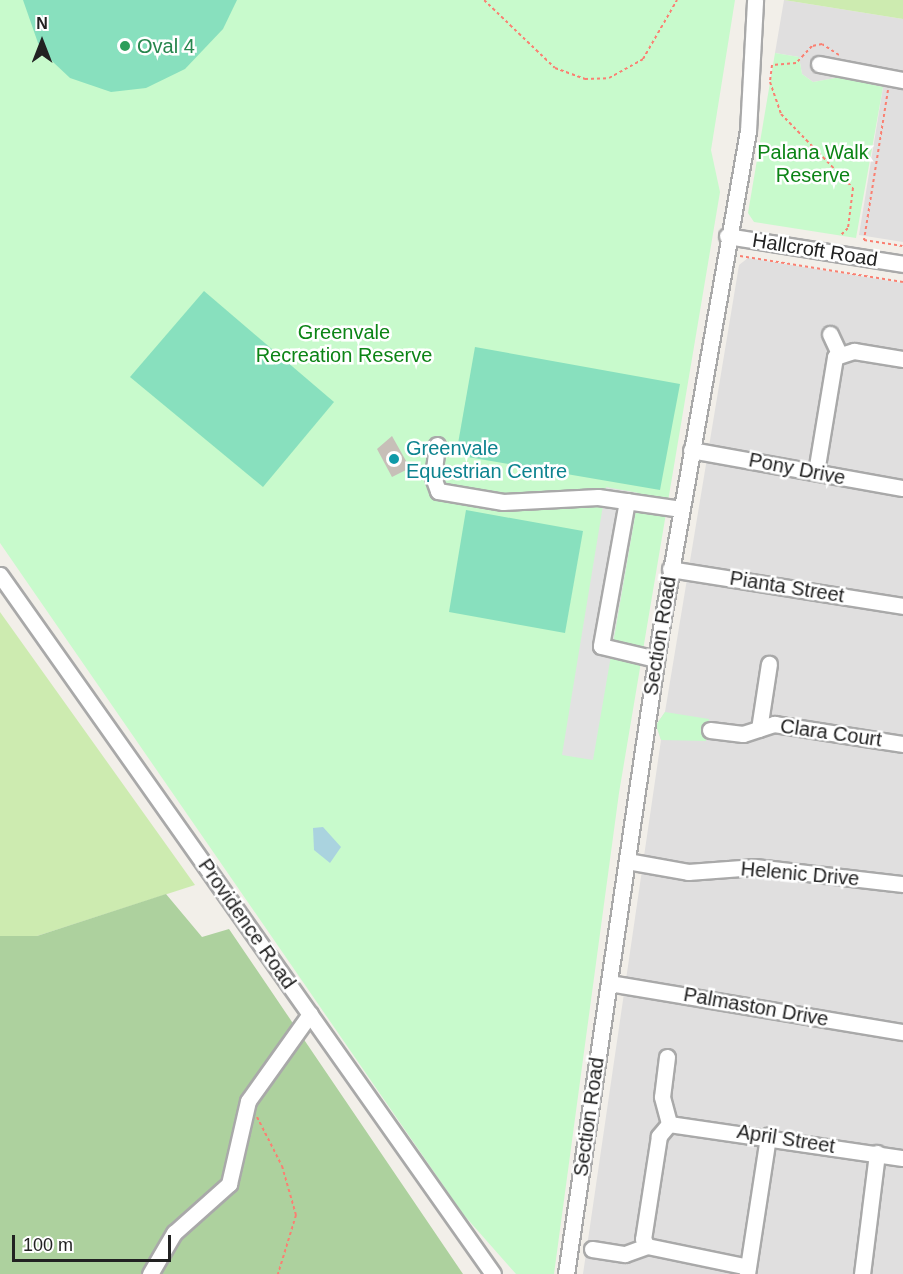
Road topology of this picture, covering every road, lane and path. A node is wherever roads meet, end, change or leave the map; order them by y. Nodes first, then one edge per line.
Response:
1 (484, 0) edge
2 (677, 0) edge
3 (755, 0) edge
4 (845, 58) dead end
5 (819, 64) dead end
6 (896, 79) edge
7 (727, 236) junction
8 (840, 236) dead end
9 (903, 246) edge
10 (724, 254) junction
11 (903, 264) edge
12 (903, 282) edge
13 (830, 334) dead end
14 (839, 353) junction
15 (903, 359) edge
16 (438, 445) dead end
17 (691, 450) junction
18 (816, 471) junction
19 (903, 488) edge
20 (627, 501) junction
21 (681, 509) junction
22 (670, 569) junction
23 (0, 576) edge
24 (903, 606) edge
25 (656, 659) junction
26 (769, 664) dead end
27 (759, 729) junction
28 (710, 730) dead end
29 (903, 744) edge
30 (627, 861) junction
31 (903, 884) edge
32 (609, 983) junction
33 (310, 1014) junction
34 (903, 1032) edge
35 (667, 1057) dead end
36 (248, 1101) junction
37 (669, 1124) junction
38 (768, 1137) junction
39 (877, 1153) junction
40 (903, 1158) edge
41 (647, 1246) junction
42 (592, 1249) dead end
43 (747, 1271) edge
44 (150, 1274) edge
45 (278, 1274) edge
46 (493, 1274) edge
47 (566, 1274) edge
48 (862, 1274) edge

1 - 2 path
3 - 7 street, Section Road
4 - 8 path
5 - 6 street
6 - 9 path
7 - 10 street, Section Road
7 - 11 street, Hallcroft Road
10 - 12 path
10 - 17 street, Section Road
13 - 14 street
14 - 15 street
14 - 18 street
16 - 20 street
17 - 18 street, Pony Drive
17 - 21 street, Section Road
18 - 19 street, Pony Drive
20 - 21 street
20 - 25 street
21 - 22 street, Section Road
22 - 24 street, Pianta Street
22 - 25 street, Section Road
23 - 33 street, Providence Road
25 - 30 street, Section Road
26 - 27 street, Clara Court
27 - 28 street, Clara Court
27 - 29 street, Clara Court
30 - 31 street, Helenic Drive
30 - 32 street, Section Road
32 - 34 street, Palmaston Drive
32 - 47 street, Section Road
33 - 36 street
33 - 46 street, Providence Road
35 - 37 street
36 - 44 street
36 - 45 path
37 - 38 street, April Street
37 - 41 street
38 - 39 street, April Street
38 - 43 street
39 - 40 street, April Street
39 - 48 street
41 - 42 street
41 - 43 street

